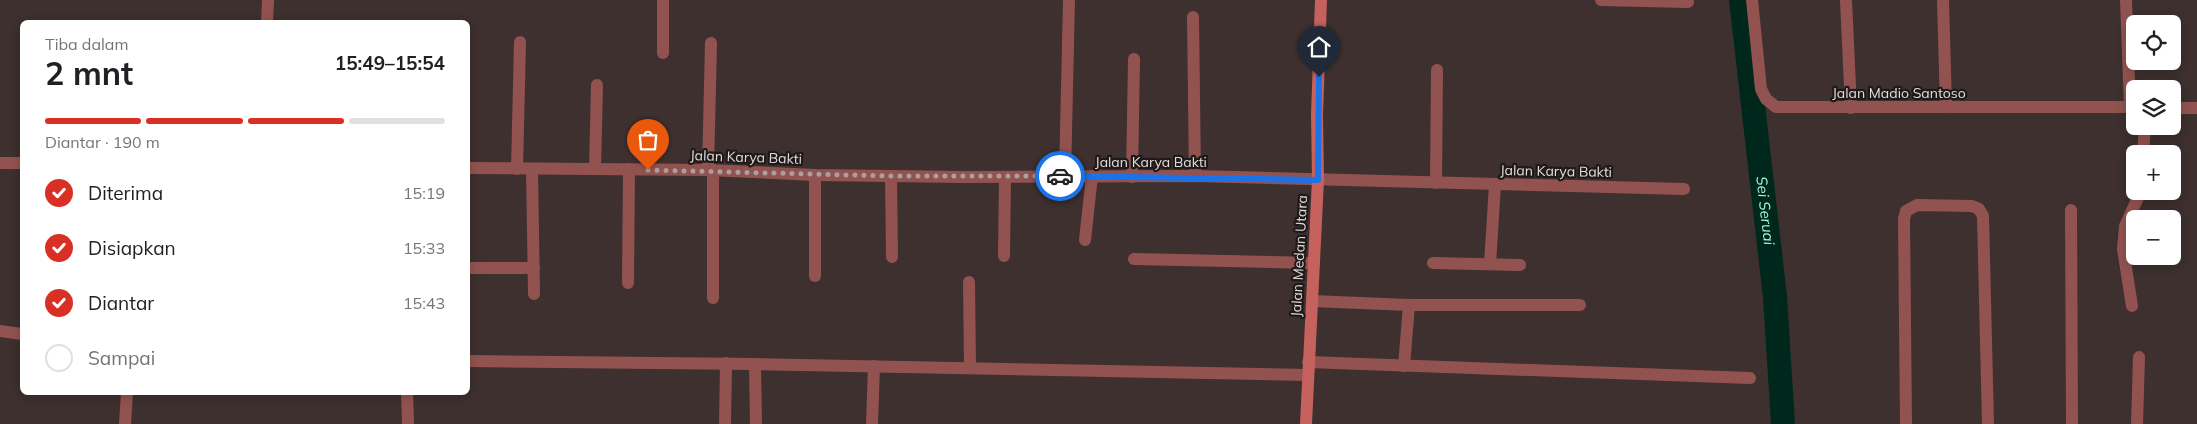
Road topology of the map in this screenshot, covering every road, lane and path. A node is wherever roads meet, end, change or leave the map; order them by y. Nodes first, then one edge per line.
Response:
1 (268, 0) edge
2 (663, 0) edge
3 (1070, 0) edge
4 (1321, 0) edge
5 (1601, 0) edge
6 (1752, 0) edge
7 (1846, 0) edge
8 (1943, 0) edge
9 (2126, 0) edge
10 (1688, 2) dead end
11 (1193, 17) dead end
12 (267, 20) edge
13 (520, 42) dead end
14 (711, 42) dead end
15 (663, 53) dead end
16 (1134, 59) dead end
17 (1437, 70) dead end
18 (2131, 80) edge
19 (597, 85) dead end
20 (2126, 107) edge
21 (1851, 108) junction
22 (1946, 108) junction
23 (2181, 108) edge
24 (2197, 108) edge
25 (0, 163) edge
26 (20, 163) edge
27 (470, 168) edge
28 (517, 169) junction
29 (532, 169) junction
30 (595, 169) junction
31 (629, 169) junction
32 (710, 170) junction
33 (815, 175) junction
34 (891, 176) junction
35 (1065, 176) junction
36 (1092, 176) junction
37 (1132, 176) junction
38 (1195, 176) junction
39 (1005, 177) junction
40 (1318, 180) junction
41 (1436, 182) junction
42 (1495, 185) junction
43 (1684, 189) dead end
44 (2137, 200) edge
45 (2071, 210) dead end
46 (1085, 240) dead end
47 (1004, 256) dead end
48 (892, 257) dead end
49 (1134, 259) dead end
50 (1314, 263) junction
51 (1433, 263) dead end
52 (1490, 264) junction
53 (1520, 265) dead end
54 (470, 268) dead end
55 (534, 268) junction
56 (815, 276) dead end
57 (969, 282) dead end
58 (628, 283) dead end
59 (534, 294) dead end
60 (713, 298) dead end
61 (1312, 301) junction
62 (1408, 305) junction
63 (1580, 305) dead end
64 (2132, 306) dead end
65 (0, 332) edge
66 (20, 334) edge
67 (2139, 357) dead end
68 (470, 361) edge
69 (1308, 362) junction
70 (726, 364) junction
71 (755, 364) junction
72 (874, 366) junction
73 (1404, 366) junction
74 (970, 368) junction
75 (1308, 376) junction
76 (1750, 378) dead end
77 (127, 395) edge
78 (407, 395) edge
79 (125, 424) edge
80 (408, 424) edge
81 (725, 424) edge
82 (756, 424) edge
83 (872, 424) edge
84 (1306, 424) edge
85 (1906, 424) edge
86 (1988, 424) edge
87 (2072, 424) edge
88 (2138, 424) edge

1 - 12 street
2 - 15 street
3 - 35 street
4 - 40 street, Jalan Medan Utara
5 - 10 street
6 - 21 street, Jalan Madio Santoso
7 - 21 street
8 - 22 street
9 - 18 street
11 - 38 street
13 - 28 street
14 - 32 street
16 - 37 street
17 - 41 street
19 - 30 street
20 - 22 street, Jalan Madio Santoso
21 - 22 street, Jalan Madio Santoso
23 - 24 street
25 - 26 street
27 - 28 street, Jalan Karya Bakti
28 - 29 street, Jalan Karya Bakti
29 - 30 street, Jalan Karya Bakti
29 - 55 street
30 - 31 street, Jalan Karya Bakti
31 - 32 street, Jalan Karya Bakti
31 - 58 street
32 - 33 street, Jalan Karya Bakti
32 - 60 street
33 - 34 street, Jalan Karya Bakti
33 - 56 street
34 - 39 street, Jalan Karya Bakti
34 - 48 street
35 - 36 street, Jalan Karya Bakti
35 - 39 street, Jalan Karya Bakti
36 - 37 street, Jalan Karya Bakti
36 - 46 street
37 - 38 street, Jalan Karya Bakti
38 - 40 street, Jalan Karya Bakti
39 - 47 street
40 - 41 street, Jalan Karya Bakti
40 - 50 street, Jalan Medan Utara
41 - 42 street, Jalan Karya Bakti
42 - 43 street, Jalan Karya Bakti
42 - 52 street
44 - 64 street
45 - 87 street
49 - 50 street
50 - 61 street, Jalan Medan Utara
51 - 52 street
52 - 53 street
54 - 55 street
55 - 59 street
57 - 74 street
61 - 62 street
61 - 69 street, Jalan Medan Utara
62 - 63 street
62 - 73 street
65 - 66 street
67 - 88 street
68 - 70 street
69 - 73 street
69 - 75 street, Jalan Medan Utara
70 - 71 street
70 - 81 street
71 - 72 street
71 - 82 street
72 - 74 street
72 - 83 street
73 - 76 street
74 - 75 street
75 - 84 street, Jalan Medan Utara
77 - 79 street
78 - 80 street
85 - 86 street

